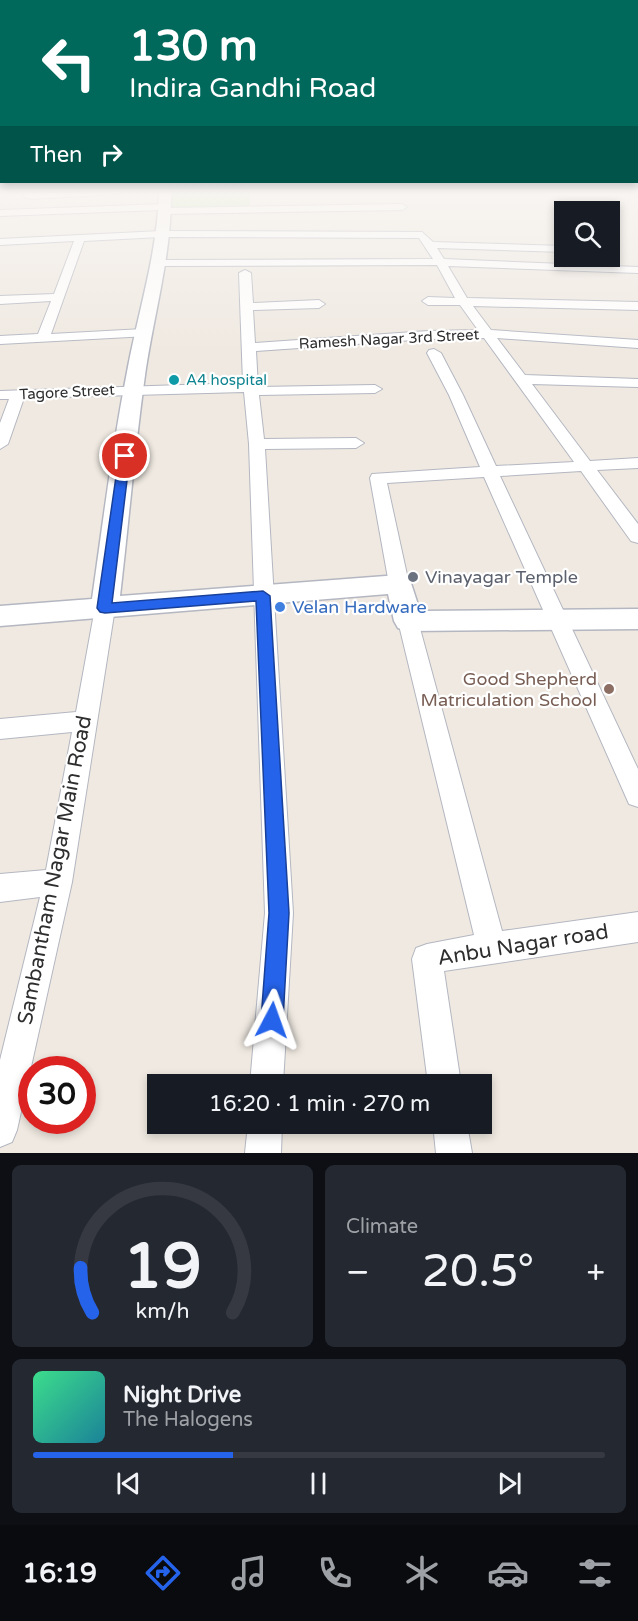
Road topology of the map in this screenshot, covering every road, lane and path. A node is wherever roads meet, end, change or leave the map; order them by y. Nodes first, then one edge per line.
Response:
1 (430, 244) edge
2 (77, 245) edge
3 (160, 245) edge
4 (452, 245) edge
5 (554, 249) edge
6 (439, 262) junction
7 (158, 263) junction
8 (610, 268) joint
9 (638, 270) edge
10 (245, 273) dead end
11 (58, 297) junction
12 (0, 300) edge
13 (428, 301) dead end
14 (464, 301) junction
15 (319, 304) dead end
16 (638, 306) edge
17 (245, 307) junction
18 (143, 333) junction
19 (489, 334) junction
20 (43, 338) junction
21 (0, 340) edge
22 (638, 344) edge
23 (249, 346) junction
24 (434, 353) dead end
25 (520, 379) junction
26 (638, 383) edge
27 (251, 389) junction
28 (375, 389) dead end
29 (133, 390) junction
30 (0, 395) edge
31 (18, 395) junction
32 (356, 443) dead end
33 (0, 444) edge
34 (257, 444) junction
35 (638, 463) edge
36 (586, 465) junction
37 (488, 471) junction
38 (638, 537) edge
39 (399, 584) junction
40 (263, 596) junction
41 (105, 608) junction
42 (0, 616) edge
43 (555, 618) junction
44 (638, 619) edge
45 (408, 621) junction
46 (86, 721) junction
47 (0, 729) edge
48 (638, 796) edge
49 (58, 882) junction
50 (0, 888) edge
51 (638, 927) edge
52 (492, 947) junction
53 (268, 1074) edge
54 (444, 1074) edge
55 (0, 1130) edge
56 (264, 1134) edge
57 (451, 1134) edge
58 (262, 1153) edge
59 (454, 1153) edge

1 - 6 street
2 - 11 street
3 - 7 street
4 - 5 street
6 - 7 street
6 - 8 street
6 - 14 street
7 - 18 street
8 - 9 street
10 - 17 street
11 - 12 street
11 - 20 street
13 - 14 street
14 - 16 street
14 - 19 street
15 - 17 street
17 - 23 street
18 - 20 street
18 - 29 street
19 - 22 street, Ramesh Nagar 3rd Street
19 - 23 street, Ramesh Nagar 3rd Street
19 - 25 street
20 - 21 street
23 - 27 street
24 - 37 street
25 - 26 street
25 - 36 street
27 - 28 street, Tagore Street
27 - 29 street, Tagore Street
27 - 34 street
29 - 31 street, Tagore Street
29 - 41 street
30 - 31 street, Tagore Street
31 - 33 street
32 - 34 street
34 - 40 street
35 - 36 street
36 - 37 street
36 - 38 street
37 - 39 street
37 - 43 street
39 - 40 street
39 - 45 street
40 - 41 street
40 - 53 street
41 - 42 street
41 - 46 street, Sambantham Nagar Main Road
43 - 44 street
43 - 45 street
43 - 48 street
45 - 52 street
46 - 47 street
46 - 49 street, Sambantham Nagar Main Road
49 - 50 street
49 - 55 street, Sambantham Nagar Main Road
51 - 52 street, Anbu Nagar road
52 - 54 street, Anbu Nagar road
56 - 58 street
57 - 59 street

